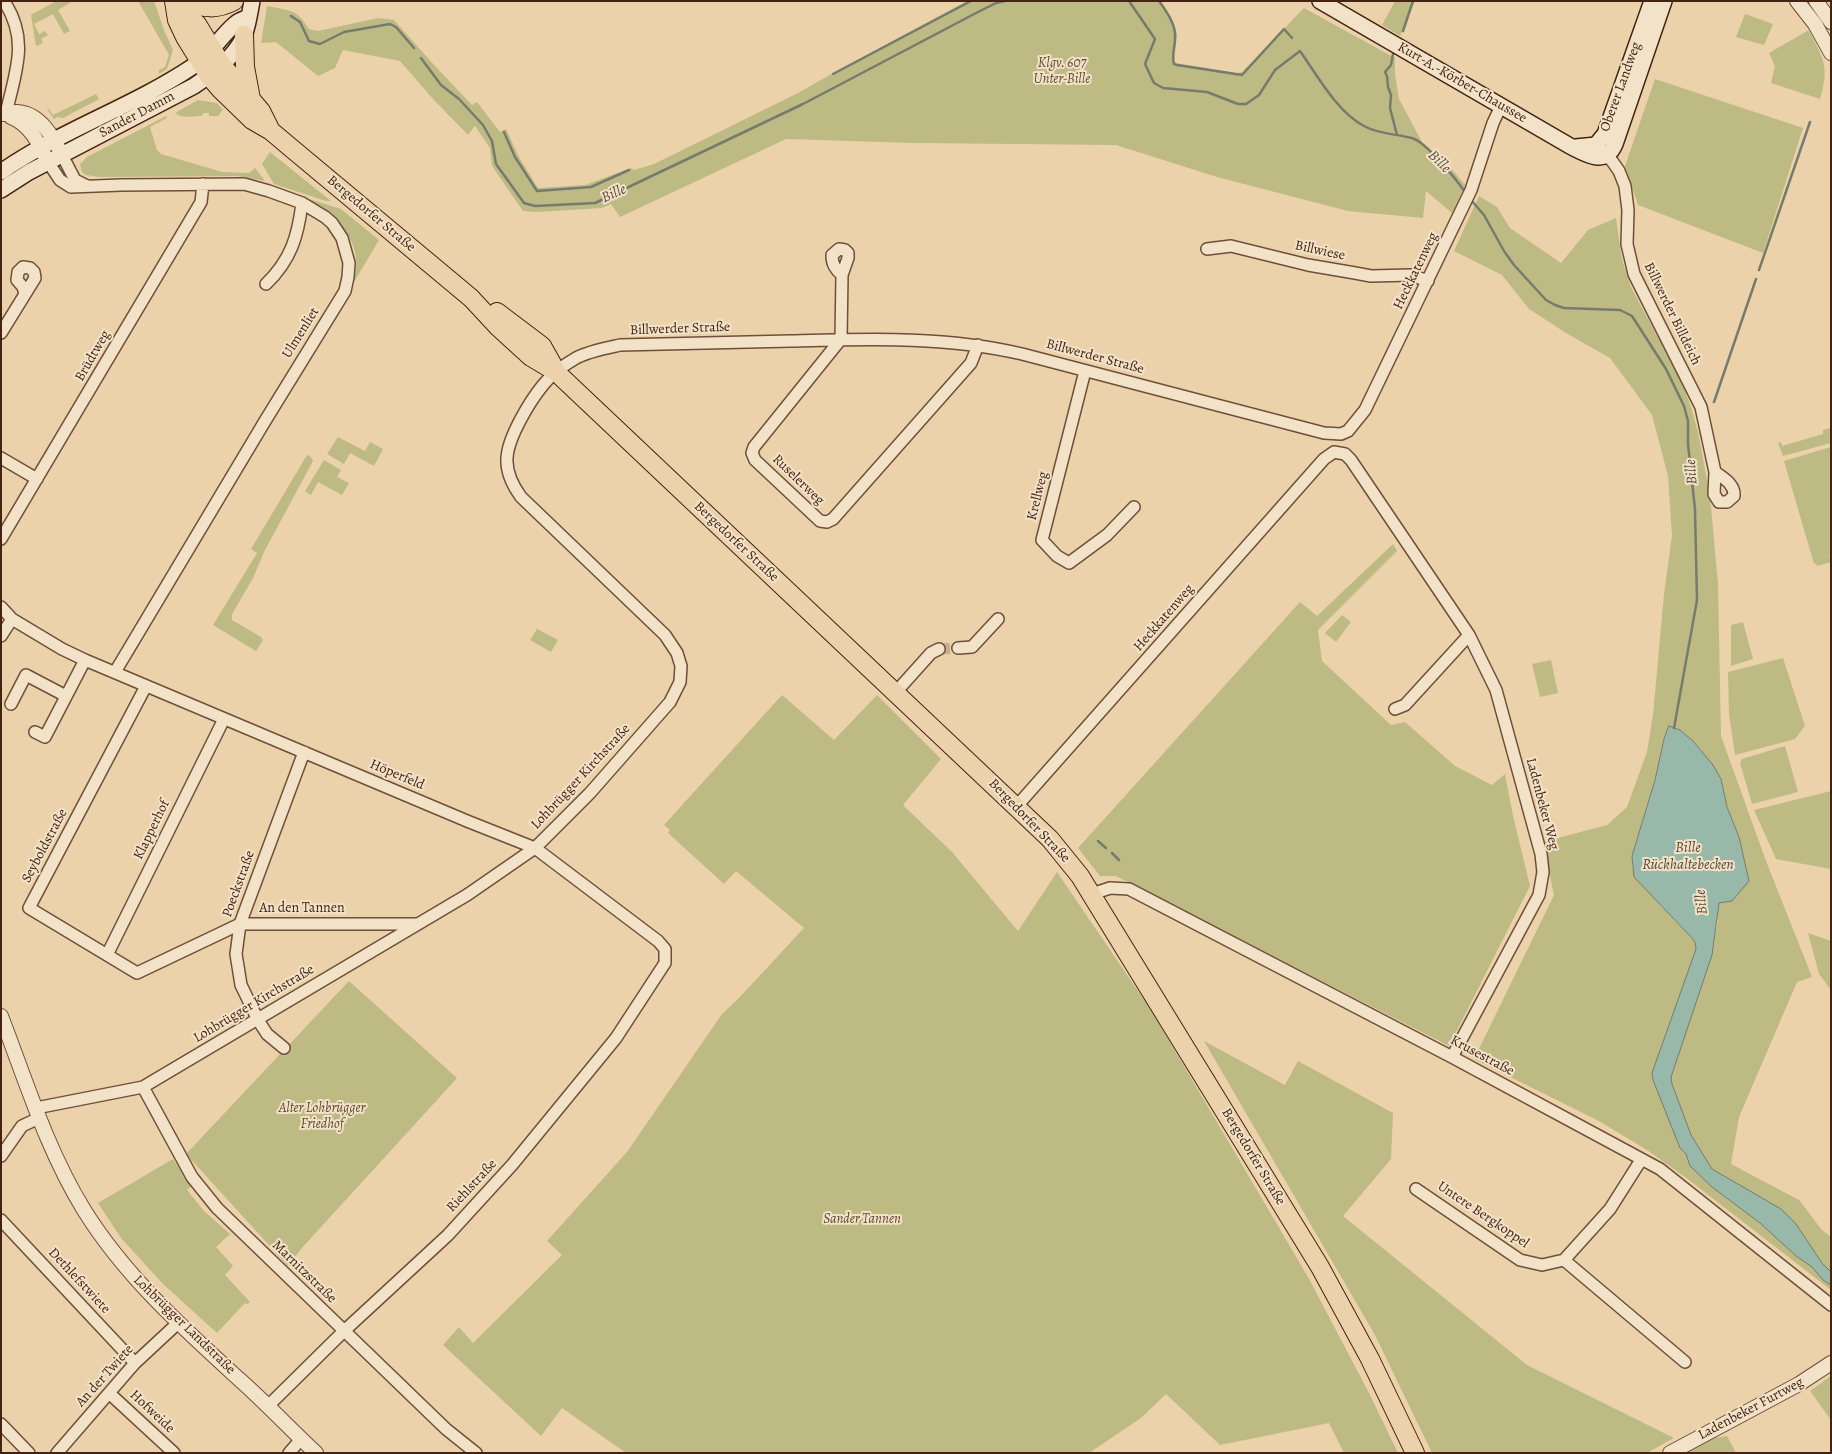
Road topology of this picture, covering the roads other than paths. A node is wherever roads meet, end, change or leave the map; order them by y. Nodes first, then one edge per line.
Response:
1 (4, 1) edge
2 (174, 1) edge
3 (187, 1) edge
4 (234, 1) edge
5 (252, 1) edge
6 (1320, 1) edge
7 (1664, 1) edge
8 (1797, 1) edge
9 (1816, 1) edge
10 (1653, 9) edge
11 (249, 16) junction
12 (1826, 23) edge
13 (244, 35) junction
14 (213, 50) junction
15 (1831, 53) edge
16 (210, 68) junction
17 (252, 102) junction
18 (1501, 106) junction
19 (4, 114) edge
20 (271, 132) junction
21 (55, 140) junction
22 (1570, 146) joint
23 (41, 148) junction
24 (1601, 150) junction
25 (62, 155) junction
26 (48, 162) junction
27 (1, 172) edge
28 (203, 184) junction
29 (87, 186) junction
30 (1, 190) edge
31 (302, 202) junction
32 (1207, 249) dead end
33 (842, 275) dead end
34 (1428, 281) junction
35 (266, 284) dead end
36 (25, 294) dead end
37 (1, 333) edge
38 (841, 339) junction
39 (978, 345) junction
40 (1085, 371) junction
41 (556, 372) junction
42 (1337, 434) joint
43 (1336, 452) joint
44 (1, 458) edge
45 (1715, 472) dead end
46 (37, 479) junction
47 (1134, 507) dead end
48 (1, 539) edge
49 (1, 606) edge
50 (12, 619) junction
51 (998, 619) dead end
52 (1469, 635) junction
53 (1, 636) edge
54 (958, 648) tunnel mouth
55 (939, 649) tunnel mouth
56 (85, 660) junction
57 (115, 672) junction
58 (146, 686) junction
59 (896, 692) junction
60 (66, 696) junction
61 (11, 704) dead end
62 (1395, 710) dead end
63 (224, 719) junction
64 (35, 732) dead end
65 (304, 752) junction
66 (1016, 806) junction
67 (535, 848) junction
68 (1092, 894) junction
69 (240, 924) junction
70 (417, 924) junction
71 (107, 955) junction
72 (666, 960) joint
73 (137, 973) joint
74 (1, 1016) edge
75 (258, 1020) junction
76 (5, 1041) edge
77 (284, 1048) dead end
78 (1452, 1057) junction
79 (143, 1087) junction
80 (38, 1113) junction
81 (1, 1156) edge
82 (1641, 1160) junction
83 (1416, 1189) dead end
84 (1, 1220) edge
85 (1564, 1260) junction
86 (1831, 1306) edge
87 (178, 1323) junction
88 (344, 1331) junction
89 (1685, 1362) dead end
90 (135, 1363) junction
91 (1831, 1363) edge
92 (109, 1393) junction
93 (268, 1406) junction
94 (1, 1424) edge
95 (301, 1439) junction
96 (29, 1453) edge
97 (57, 1453) edge
98 (174, 1453) edge
99 (289, 1453) edge
100 (316, 1453) edge
101 (476, 1453) edge
102 (1415, 1453) edge
103 (1670, 1453) edge

1 - 19 street
2 - 14 main road, Bergedorfer Straße
2 - 16 main road, Bergedorfer Straße
3 - 4 main road
5 - 11 main road, Sander Damm
6 - 18 main road, Kurt-A.-Körber-Chaussee
7 - 10 main road, Oberer Landweg
8 - 12 street
9 - 12 street
10 - 24 main road, Oberer Landweg
11 - 13 main road, Sander Damm
11 - 14 main road
12 - 15 street
13 - 16 main road, Sander Damm
13 - 17 main road
14 - 16 main road, Bergedorfer Straße
16 - 17 main road, Bergedorfer Straße
16 - 20 main road, Bergedorfer Straße
16 - 21 main road, Sander Damm
16 - 25 main road, Sander Damm
17 - 20 main road, Bergedorfer Straße
18 - 22 main road, Kurt-A.-Körber-Chaussee
18 - 34 street, Heckkatenweg
19 - 21 street
19 - 23 street
20 - 41 main road, Bergedorfer Straße
21 - 23 main road, Sander Damm
21 - 25 street
22 - 24 main road, Oberer Landweg
23 - 26 street
23 - 27 main road, Sander Damm
24 - 45 street, Billwerder Billdeich
25 - 26 main road, Sander Damm
25 - 29 street
26 - 29 street, Ulmenliet
26 - 30 main road, Sander Damm
28 - 29 street, Ulmenliet
28 - 31 street, Ulmenliet
28 - 46 street, Brüdtweg
31 - 35 street
31 - 57 street, Ulmenliet
32 - 34 street, Billwiese
33 - 38 street
34 - 42 street, Heckkatenweg
36 - 37 street
38 - 39 street, Billwerder Straße
38 - 39 street, Ruselerweg
38 - 41 street, Billwerder Straße
39 - 40 street, Billwerder Straße
40 - 42 street, Billwerder Straße
40 - 47 street, Krellweg
41 - 59 main road, Bergedorfer Straße
41 - 67 street, Lohbrügger Kirchstraße
43 - 52 street, Ladenbeker Weg
43 - 66 street, Heckkatenweg
44 - 46 street
46 - 48 street, Brüdtweg
49 - 50 street, Höperfeld
50 - 53 street
50 - 56 street, Höperfeld
51 - 54 street
52 - 62 street
52 - 78 street, Ladenbeker Weg
55 - 59 street
56 - 57 street, Höperfeld
56 - 60 street
57 - 58 street, Höperfeld
58 - 63 street, Höperfeld
58 - 71 street, Seyboldstraße
59 - 66 main road, Bergedorfer Straße
60 - 61 street
60 - 64 street
63 - 65 street, Höperfeld
63 - 71 street, Klapperhof
65 - 67 street, Höperfeld
65 - 69 street, Poeckstraße
66 - 68 main road, Bergedorfer Straße
67 - 70 street, Lohbrügger Kirchstraße
67 - 72 street, Höperfeld
68 - 78 street, Krusestraße
68 - 102 main road, Bergedorfer Straße
69 - 70 street, An den Tannen
69 - 73 street, An den Tannen
69 - 75 street, Poeckstraße
70 - 75 street, Lohbrügger Kirchstraße
71 - 73 street, Seyboldstraße
72 - 88 street, Riehlstraße
74 - 76 street, Lohbrügger Landstraße
75 - 77 street, Poeckstraße
75 - 79 street, Lohbrügger Kirchstraße
76 - 80 street, Lohbrügger Landstraße
78 - 82 street, Krusestraße
79 - 80 street, Lohbrügger Kirchstraße
79 - 88 street, Marnitzstraße
80 - 81 street
80 - 87 street, Lohbrügger Landstraße
82 - 85 street
82 - 86 street, Krusestraße
83 - 85 street, Untere Bergkoppel
84 - 90 street, Dethlefstwiete
85 - 89 street
87 - 90 street, An der Twiete
87 - 93 street, Lohbrügger Landstraße
88 - 93 street, Riehlstraße
88 - 101 street, Marnitzstraße
90 - 92 street, An der Twiete
91 - 103 street, Ladenbeker Furtweg
92 - 97 street, An der Twiete
92 - 98 street, Hofweide
93 - 95 street, Lohbrügger Landstraße
94 - 96 street
95 - 99 street
95 - 100 street, Lohbrügger Landstraße

